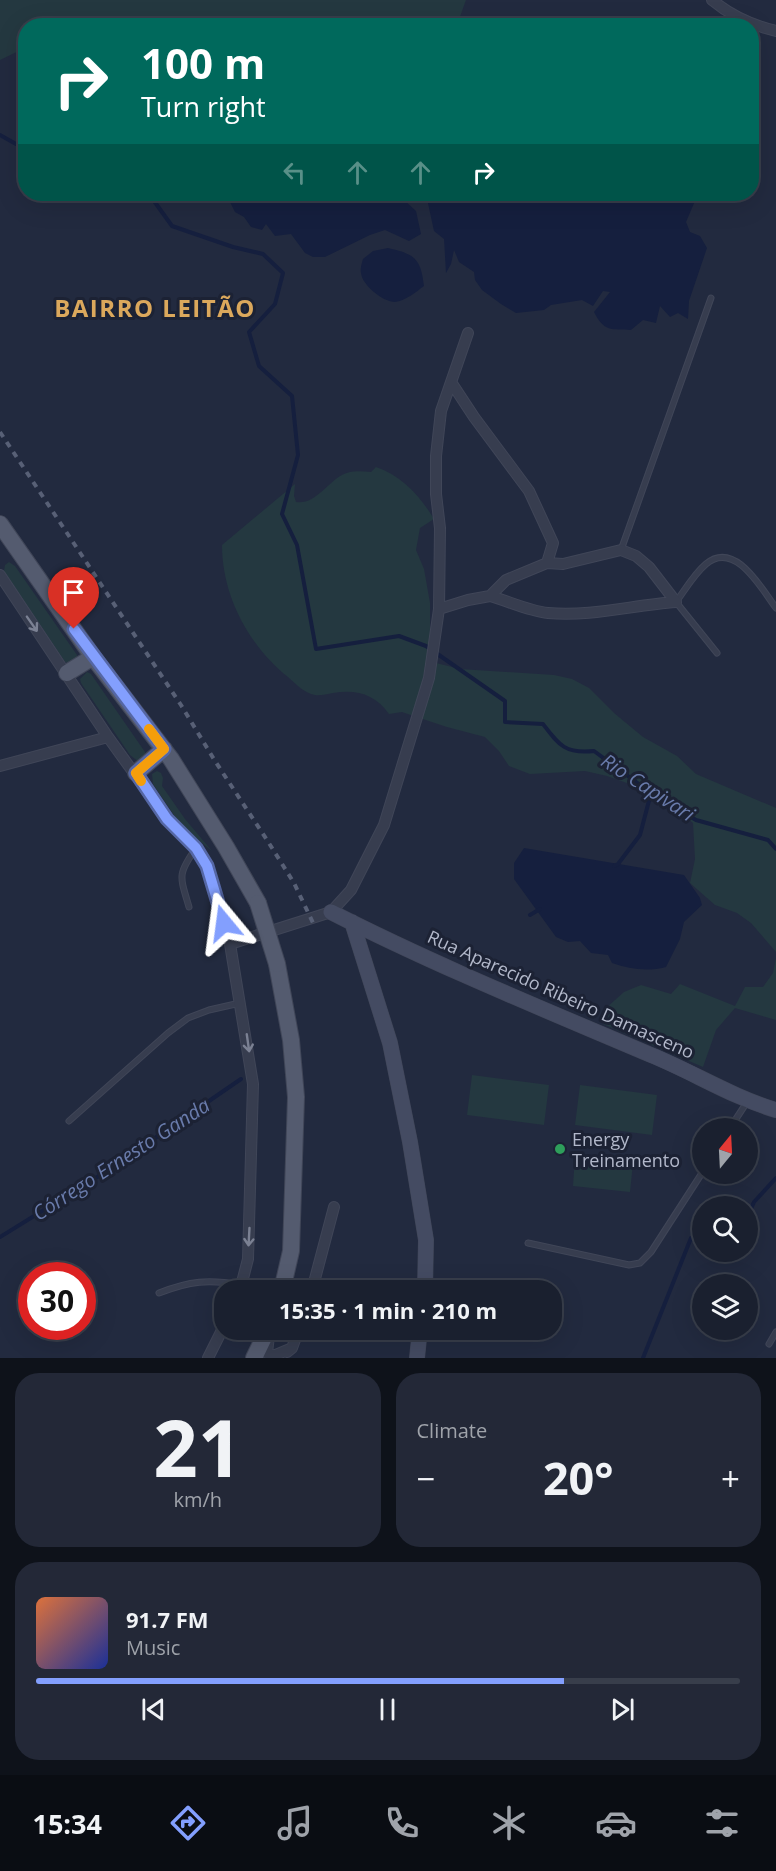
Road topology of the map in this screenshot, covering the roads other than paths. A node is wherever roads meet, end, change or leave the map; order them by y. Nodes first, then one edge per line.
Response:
1 (712, 0) edge
2 (738, 18) edge
3 (759, 26) edge
4 (776, 31) edge
5 (711, 298) dead end
6 (468, 333) dead end
7 (451, 382) junction
8 (0, 524) edge
9 (621, 550) junction
10 (547, 563) junction
11 (0, 575) edge
12 (490, 596) junction
13 (676, 602) junction
14 (776, 608) edge
15 (439, 609) junction
16 (717, 653) dead end
17 (93, 657) junction
18 (67, 673) junction
19 (108, 736) junction
20 (164, 749) junction
21 (0, 766) edge
22 (136, 773) junction
23 (196, 848) junction
24 (189, 907) dead end
25 (328, 913) junction
26 (352, 922) junction
27 (230, 944) junction
28 (241, 1002) junction
29 (748, 1100) junction
30 (776, 1110) edge
31 (736, 1118) edge
32 (69, 1121) dead end
33 (695, 1184) edge
34 (334, 1207) dead end
35 (528, 1243) dead end
36 (243, 1280) edge
37 (284, 1280) edge
38 (315, 1280) edge
39 (425, 1280) edge
40 (214, 1283) edge
41 (159, 1293) dead end
42 (776, 1332) edge
43 (217, 1340) edge
44 (263, 1340) edge
45 (268, 1340) edge
46 (295, 1340) edge
47 (419, 1340) edge
48 (770, 1344) dead end
49 (292, 1348) junction
50 (208, 1358) edge
51 (254, 1358) edge
52 (280, 1358) edge
53 (417, 1358) edge

1 - 2 street
3 - 4 street
5 - 9 lane
6 - 7 street
7 - 10 street
7 - 15 street
8 - 17 main road
9 - 10 street
9 - 13 street
10 - 12 street
11 -> 18 street
12 - 13 street
12 - 15 street
13 - 14 lane
13 - 16 lane
15 - 25 street
17 - 18 main road
17 - 20 main road
18 - 19 street
19 - 21 street
19 - 22 street
20 - 22 main road
20 - 37 main road, bridge
22 - 23 street
23 - 24 lane
23 - 27 street
25 - 26 street, Rua Aparecido Ribeiro Damasceno
25 - 27 street
26 - 29 street, Rua Aparecido Ribeiro Damasceno
26 - 39 street
27 - 28 street
28 - 32 lane
28 -> 36 street
29 - 30 street, Rua Aparecido Ribeiro Damasceno
29 - 31 lane
33 - 35 lane
34 - 38 street
40 - 41 lane
42 - 48 lane
43 - 50 street
44 - 51 main road
45 - 49 street
46 - 49 street
47 - 53 street
49 - 52 street

